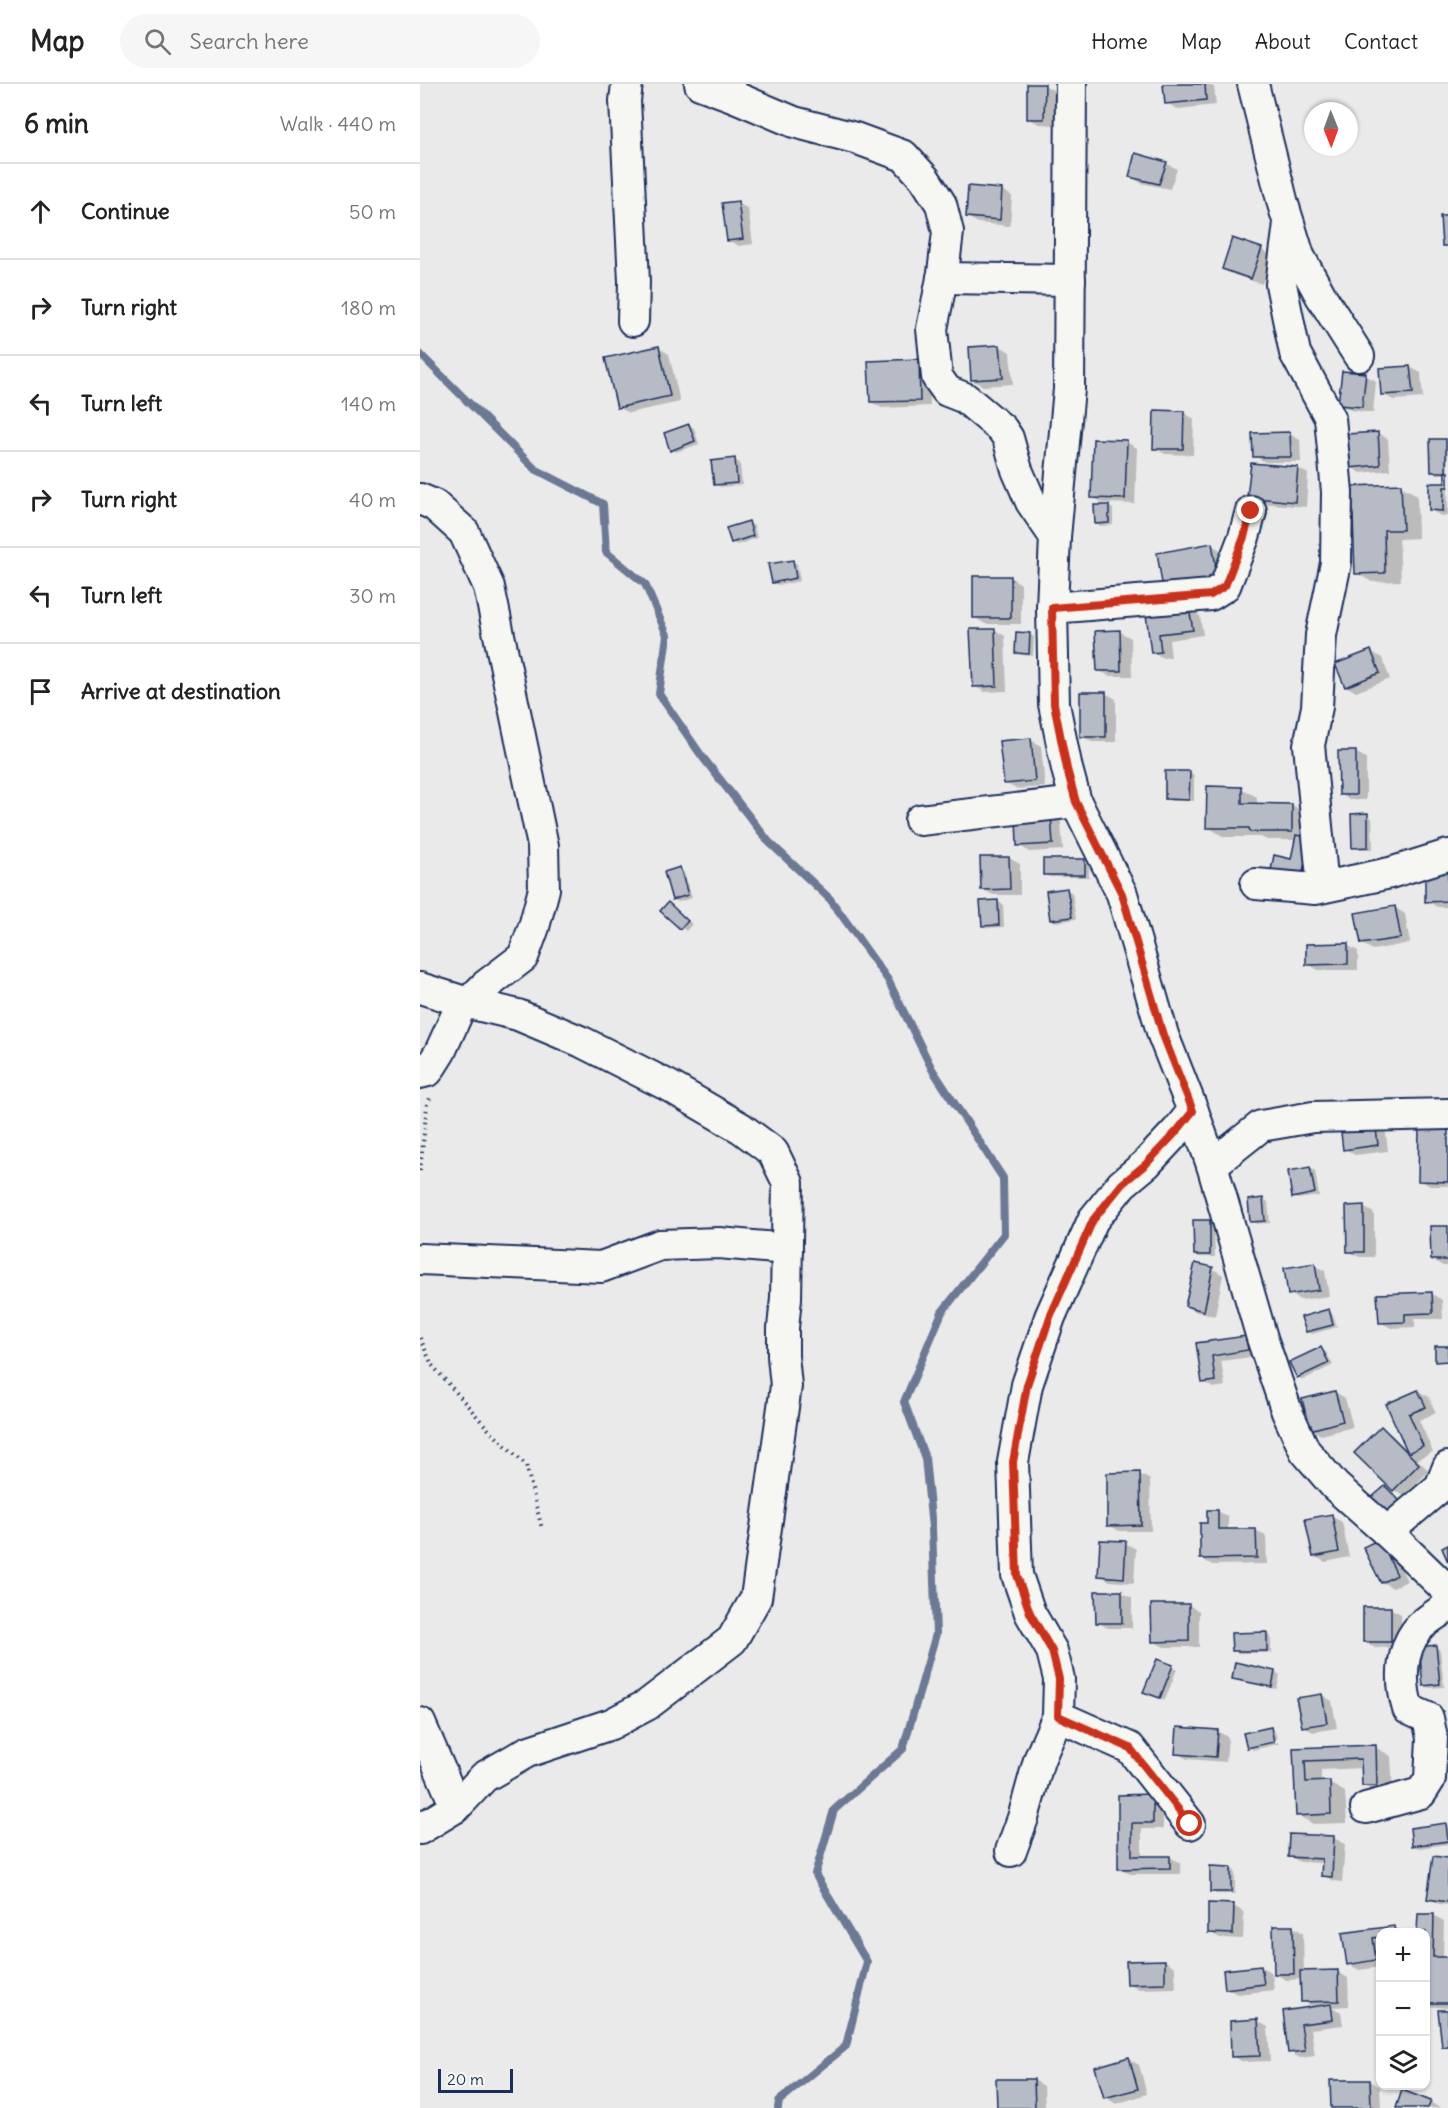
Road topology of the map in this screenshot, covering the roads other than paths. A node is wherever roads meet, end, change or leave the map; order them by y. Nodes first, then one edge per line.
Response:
1 (627, 84) edge
2 (700, 84) edge
3 (1071, 84) edge
4 (1253, 84) edge
5 (731, 91) edge
6 (1289, 224) junction
7 (942, 278) junction
8 (1070, 280) junction
9 (633, 321) dead end
10 (1359, 356) dead end
11 (420, 499) edge
12 (1251, 511) dead end
13 (1055, 537) junction
14 (1052, 608) junction
15 (1076, 802) junction
16 (920, 820) dead end
17 (1448, 855) edge
18 (1256, 884) dead end
19 (1323, 887) junction
20 (420, 988) edge
21 (465, 1002) junction
22 (420, 1073) edge
23 (1193, 1111) junction
24 (1448, 1114) edge
25 (1212, 1165) junction
26 (787, 1249) junction
27 (420, 1259) edge
28 (1448, 1467) edge
29 (1387, 1532) junction
30 (1448, 1591) edge
31 (1448, 1606) edge
32 (1058, 1716) junction
33 (420, 1723) edge
34 (456, 1807) junction
35 (1366, 1808) dead end
36 (1190, 1824) dead end
37 (420, 1829) edge
38 (1011, 1851) dead end

1 - 9 street
2 - 5 street
3 - 8 street
4 - 6 street
5 - 7 street
6 - 10 street
6 - 19 street
7 - 8 street
7 - 13 street
8 - 13 street
11 - 21 street
12 - 14 street
13 - 14 street
14 - 15 street
15 - 16 street
15 - 23 street
17 - 19 street
18 - 19 street
20 - 21 street
21 - 22 street
21 - 26 street
23 - 25 street
23 - 32 street
24 - 25 street
25 - 29 street
26 - 27 street
26 - 34 street
28 - 29 street
29 - 30 street
31 - 35 street
32 - 36 street
32 - 38 street
33 - 34 street
34 - 37 street

